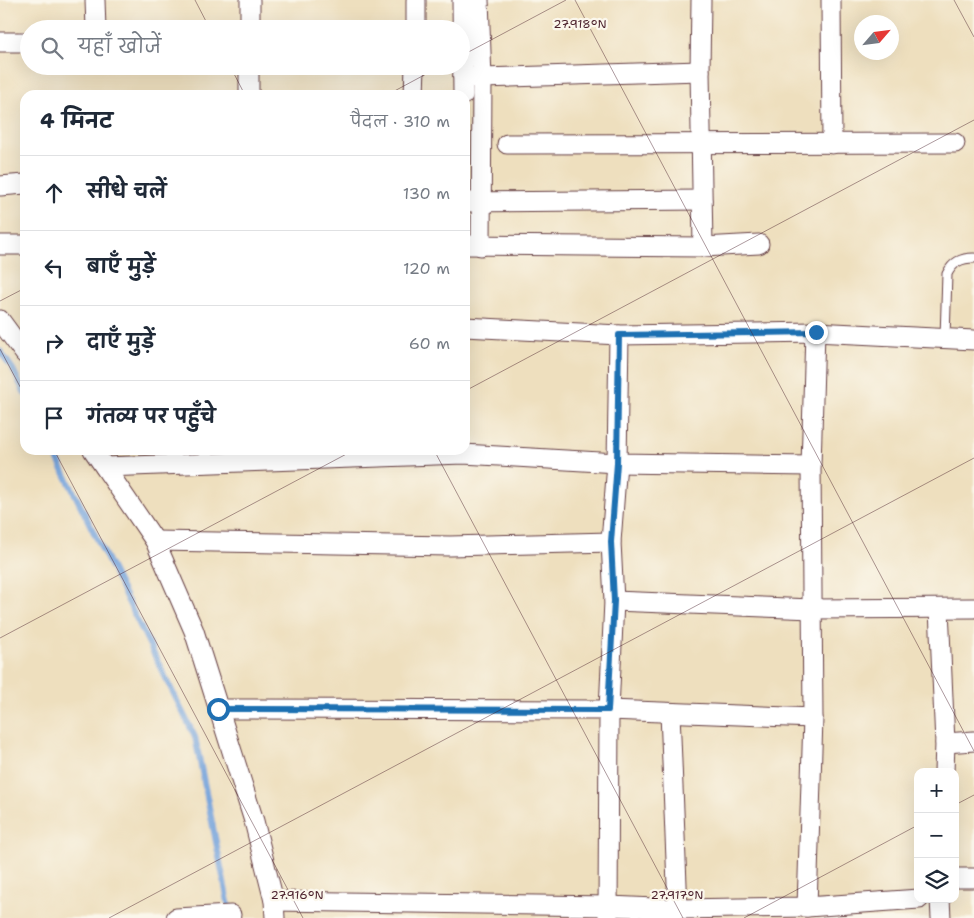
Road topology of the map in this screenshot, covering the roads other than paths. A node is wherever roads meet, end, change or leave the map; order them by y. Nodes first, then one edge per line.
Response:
1 (95, 0) edge
2 (250, 0) edge
3 (416, 0) edge
4 (462, 0) edge
5 (479, 0) edge
6 (701, 0) edge
7 (832, 0) edge
8 (96, 20) edge
9 (250, 20) edge
10 (416, 20) edge
11 (462, 20) edge
12 (0, 42) edge
13 (20, 42) edge
14 (700, 71) junction
15 (249, 75) edge
16 (415, 75) edge
17 (482, 78) junction
18 (463, 86) edge
19 (249, 90) edge
20 (414, 90) edge
21 (955, 143) dead end
22 (507, 144) dead end
23 (832, 144) junction
24 (701, 145) junction
25 (20, 184) edge
26 (0, 186) edge
27 (702, 200) junction
28 (473, 202) edge
29 (759, 244) dead end
30 (0, 245) edge
31 (20, 245) edge
32 (470, 246) edge
33 (704, 247) junction
34 (974, 258) edge
35 (11, 327) edge
36 (470, 328) edge
37 (816, 332) junction
38 (619, 335) junction
39 (945, 338) junction
40 (974, 340) edge
41 (20, 344) edge
42 (470, 452) edge
43 (97, 455) edge
44 (391, 455) edge
45 (617, 463) junction
46 (812, 466) junction
47 (105, 467) junction
48 (154, 541) junction
49 (611, 542) junction
50 (614, 601) junction
51 (974, 608) edge
52 (812, 609) junction
53 (939, 609) junction
54 (218, 709) junction
55 (608, 710) junction
56 (670, 713) junction
57 (813, 718) junction
58 (974, 741) edge
59 (945, 743) junction
60 (944, 768) edge
61 (959, 878) edge
62 (974, 878) edge
63 (914, 899) edge
64 (940, 903) edge
65 (807, 907) junction
66 (678, 909) junction
67 (274, 910) edge
68 (608, 912) edge
69 (231, 915) dead end
70 (176, 918) edge
71 (941, 918) edge

1 - 8 street
2 - 9 street
3 - 10 street
4 - 11 street
5 - 17 street
6 - 14 street
7 - 23 street
12 - 13 street
14 - 17 street
14 - 24 street
15 - 19 street
16 - 20 street
17 - 18 street
17 - 28 street
21 - 23 street
22 - 24 street
23 - 24 street
24 - 27 street
25 - 26 street
27 - 28 street
27 - 33 street
28 - 32 street
29 - 33 street
30 - 31 street
32 - 33 street
34 - 39 lane
35 - 41 street
36 - 38 street
37 - 38 street
37 - 39 street
37 - 46 street
38 - 45 street
39 - 40 street
42 - 45 street
43 - 47 street
44 - 47 street
45 - 46 street
45 - 49 street
46 - 52 street
47 - 48 street
48 - 49 street
48 - 54 street
49 - 50 street
50 - 52 street
50 - 55 street
51 - 53 street
52 - 53 street
52 - 57 street
53 - 59 street
54 - 55 street
54 - 67 street
55 - 56 street
55 - 68 street
56 - 57 street
56 - 66 street
57 - 65 street
58 - 59 street
59 - 60 street
61 - 62 street
63 - 65 street
64 - 71 street
65 - 66 street
66 - 68 street
67 - 68 street
69 - 70 street

